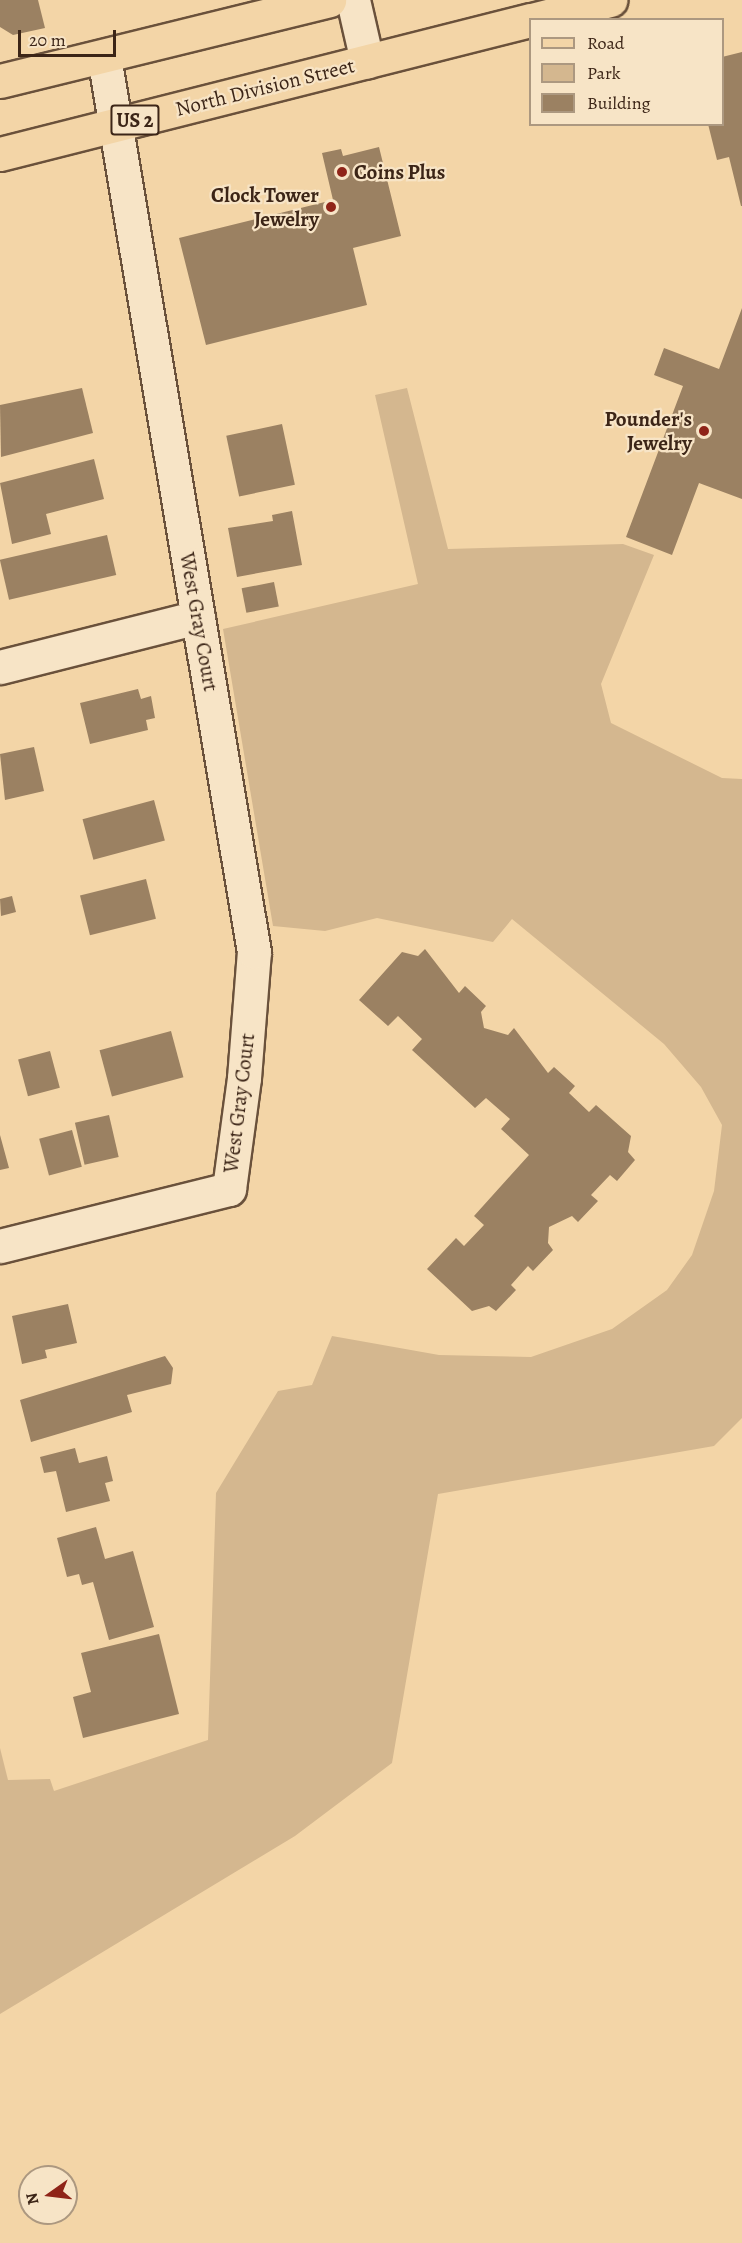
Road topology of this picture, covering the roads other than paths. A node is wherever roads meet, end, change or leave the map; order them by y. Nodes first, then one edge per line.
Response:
1 (329, 0) edge
2 (353, 0) edge
3 (610, 0) edge
4 (539, 18) edge
5 (529, 20) edge
6 (104, 57) junction
7 (367, 61) junction
8 (0, 81) edge
9 (115, 124) junction
10 (0, 154) edge
11 (198, 617) junction
12 (0, 668) edge
13 (0, 1246) edge

1 - 6 main road
2 - 7 street
3 - 4 main road, North Division Street / US 2
5 - 7 main road, North Division Street / US 2
6 - 8 main road
6 - 9 street, West Gray Court
7 - 9 main road, North Division Street / US 2
9 - 10 main road, North Division Street / US 2
9 - 11 street, West Gray Court
11 - 12 street
11 - 13 street, West Gray Court

